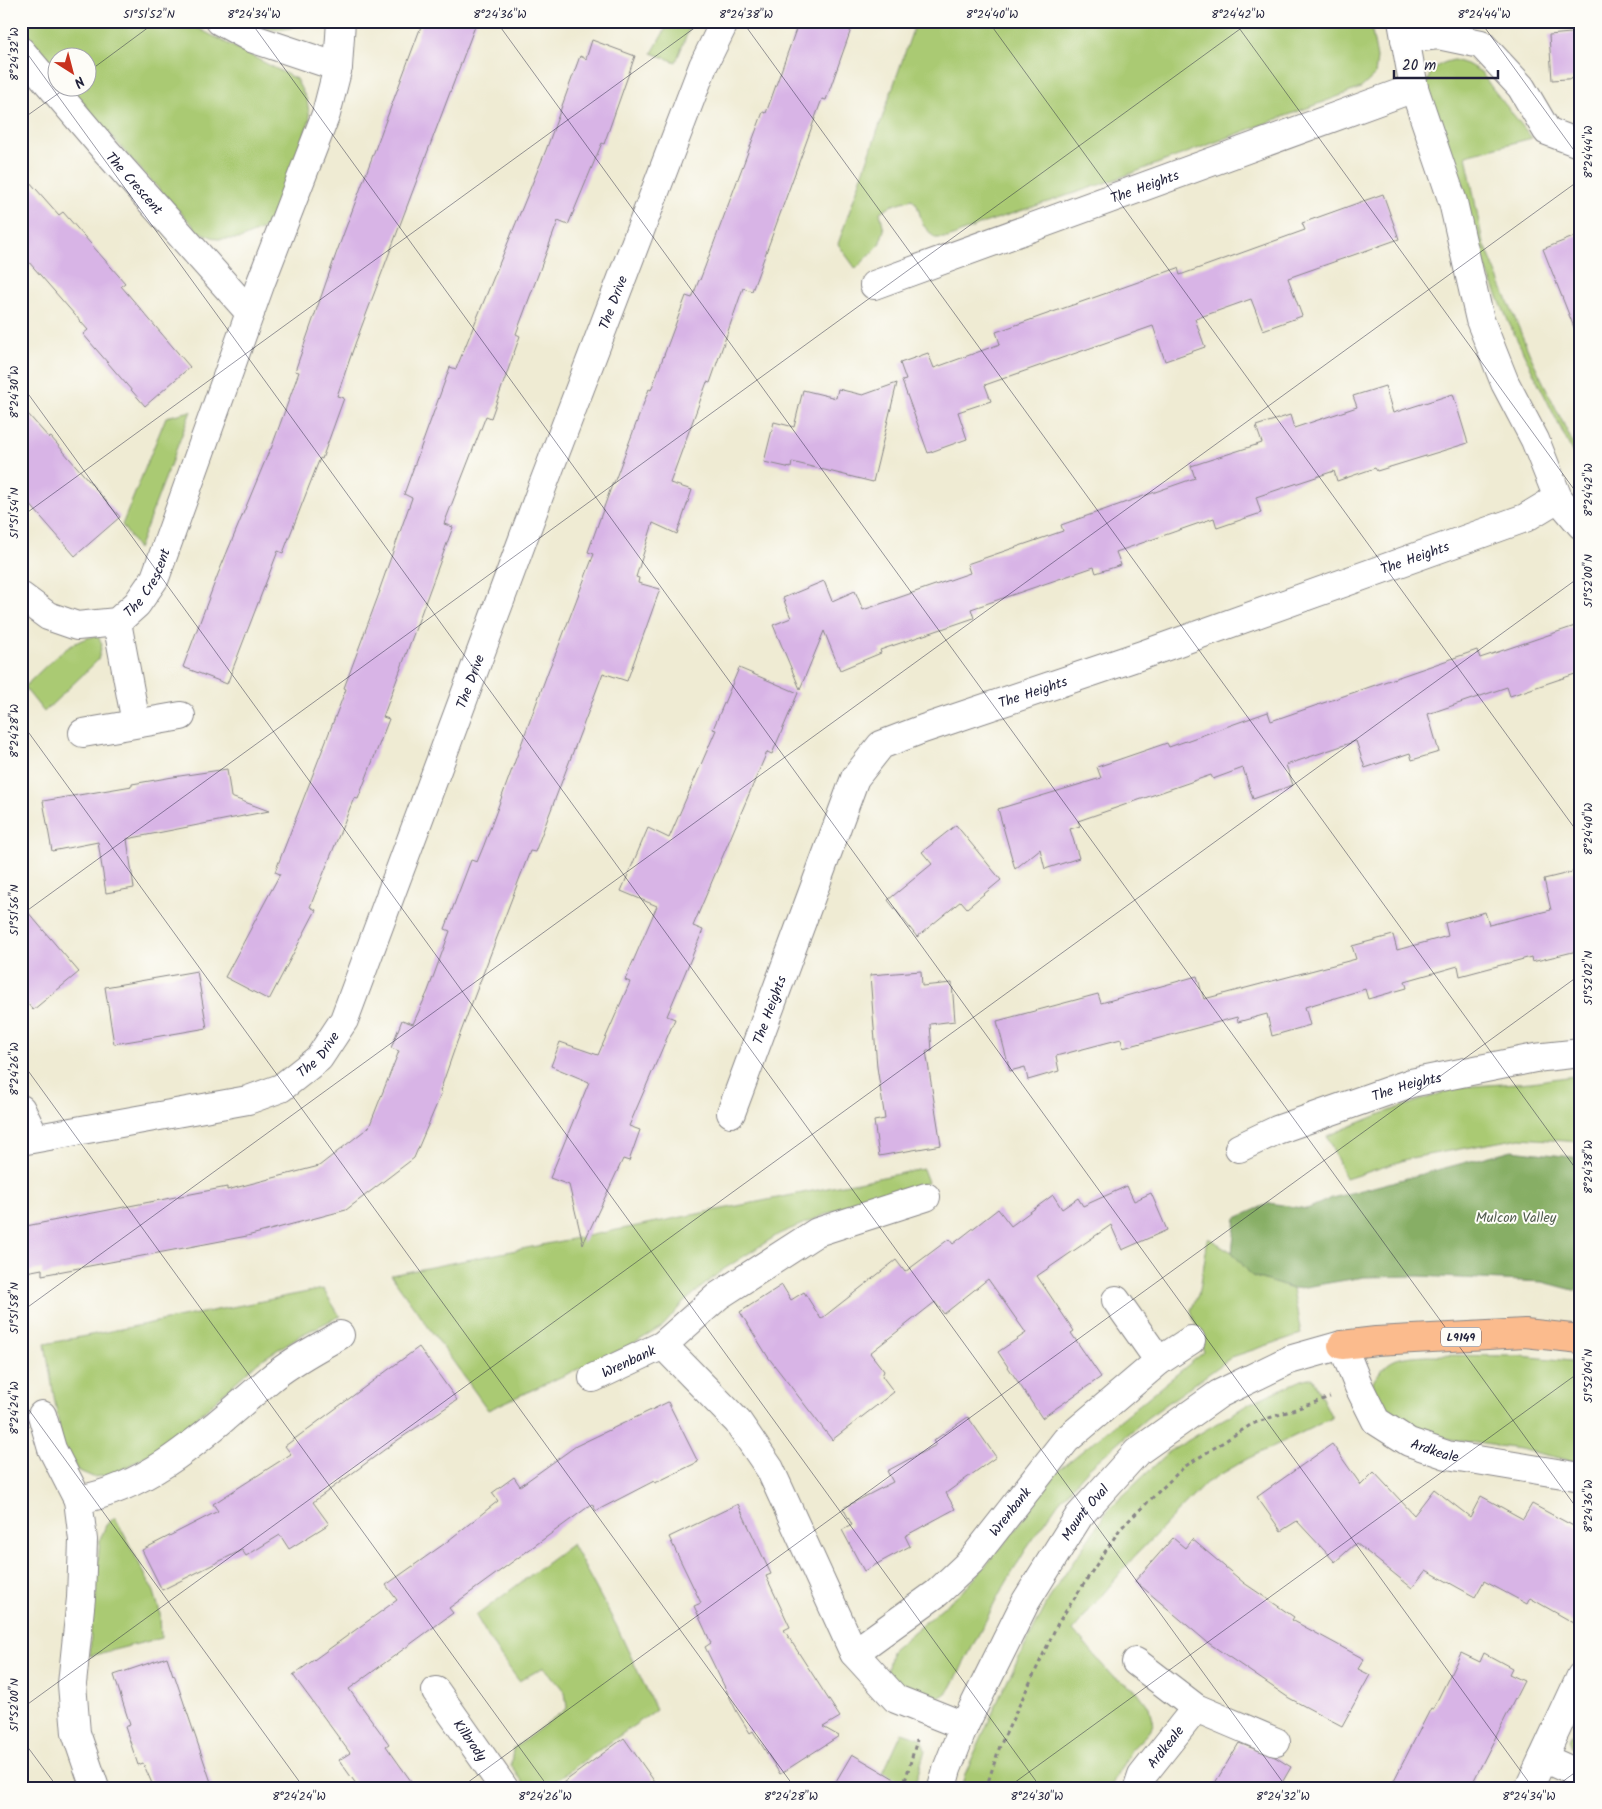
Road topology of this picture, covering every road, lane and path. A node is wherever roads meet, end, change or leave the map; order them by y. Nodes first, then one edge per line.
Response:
1 (220, 21) edge
2 (341, 21) edge
3 (725, 21) edge
4 (1404, 30) edge
5 (21, 51) edge
6 (338, 67) junction
7 (1414, 88) junction
8 (1581, 144) edge
9 (874, 285) dead end
10 (250, 313) junction
11 (1558, 498) junction
12 (1581, 525) edge
13 (21, 596) edge
14 (117, 622) junction
15 (181, 716) dead end
16 (136, 723) junction
17 (82, 733) dead end
18 (1581, 1053) edge
19 (21, 1109) edge
20 (731, 1112) dead end
21 (28, 1139) edge
22 (1239, 1148) dead end
23 (926, 1197) dead end
24 (1116, 1300) dead end
25 (340, 1335) dead end
26 (1581, 1339) edge
27 (1191, 1340) dead end
28 (663, 1345) junction
29 (1342, 1345) junction
30 (1160, 1361) junction
31 (593, 1378) dead end
32 (1359, 1387) junction
33 (42, 1415) dead end
34 (1581, 1477) edge
35 (78, 1500) junction
36 (854, 1653) junction
37 (1136, 1662) dead end
38 (1581, 1676) edge
39 (436, 1692) dead end
40 (1196, 1708) junction
41 (925, 1712) junction
42 (964, 1726) junction
43 (1276, 1742) dead end
44 (1543, 1758) junction
45 (1581, 1775) edge
46 (86, 1785) edge
47 (504, 1788) edge
48 (902, 1788) edge
49 (942, 1788) edge
50 (986, 1788) edge
51 (1138, 1788) edge
52 (1529, 1788) edge

1 - 6 street
2 - 6 street, The Crescent
3 - 21 street, The Drive
4 - 7 street
4 - 8 street
5 - 10 street, The Crescent
6 - 10 street, The Crescent
7 - 9 street, The Heights
7 - 11 street
10 - 14 street, The Crescent
11 - 12 street
11 - 20 street, The Heights
13 - 14 street, The Crescent
14 - 16 street, The Crescent
15 - 16 street
16 - 17 street
18 - 22 street, The Heights
19 - 21 street, The Drive
23 - 28 street, Wrenbank
24 - 30 street
25 - 35 street
26 - 29 highway, L9149
27 - 30 street, Wrenbank
28 - 31 street, Wrenbank
28 - 36 street, Wrenbank
29 - 32 street, Ardkeale
29 - 42 street, Mount Oval / L9149
30 - 36 street, Wrenbank
32 - 34 street, Ardkeale
32 - 50 path
33 - 35 street
35 - 46 street
36 - 41 street, Wrenbank
37 - 40 street
38 - 44 street
39 - 47 street, Kilbrody
40 - 43 street
40 - 51 street, Ardkeale
41 - 42 street, Wrenbank
41 - 48 path
42 - 49 street, Mount Oval / L9149
44 - 45 street
44 - 52 street

